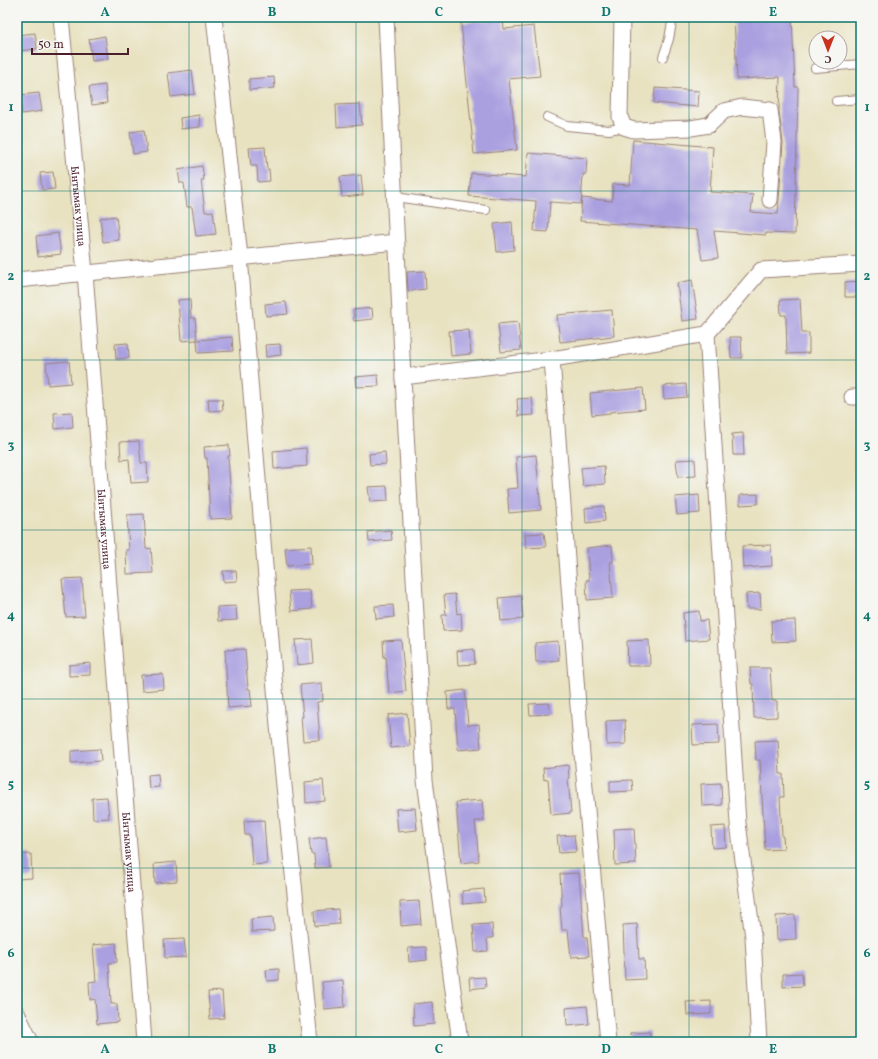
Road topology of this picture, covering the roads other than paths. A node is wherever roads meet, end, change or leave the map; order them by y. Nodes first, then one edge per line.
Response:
1 (61, 17) edge
2 (214, 17) edge
3 (386, 17) edge
4 (622, 17) edge
5 (673, 17) edge
6 (663, 57) dead end
7 (861, 64) edge
8 (848, 65) edge
9 (861, 99) edge
10 (836, 101) dead end
11 (547, 117) dead end
12 (624, 127) junction
13 (394, 197) junction
14 (770, 200) dead end
15 (486, 210) dead end
16 (397, 242) junction
17 (240, 257) junction
18 (861, 264) edge
19 (85, 273) junction
20 (17, 280) edge
21 (707, 334) junction
22 (552, 359) junction
23 (403, 377) junction
24 (17, 1013) edge
25 (31, 1042) edge
26 (144, 1042) edge
27 (310, 1042) edge
28 (460, 1042) edge
29 (608, 1042) edge
30 (759, 1042) edge

1 - 19 street, Ынтымак улица
2 - 17 street
3 - 13 street
4 - 12 street
5 - 6 lane
7 - 8 lane
9 - 10 lane
11 - 12 lane
12 - 14 street
13 - 15 lane
13 - 16 street
16 - 17 street
16 - 23 street
17 - 19 street
17 - 27 street
18 - 21 street
19 - 20 street
19 - 26 street, Ынтымак улица
21 - 22 street
21 - 30 street
22 - 23 street
22 - 29 street
23 - 28 street
24 - 25 street

